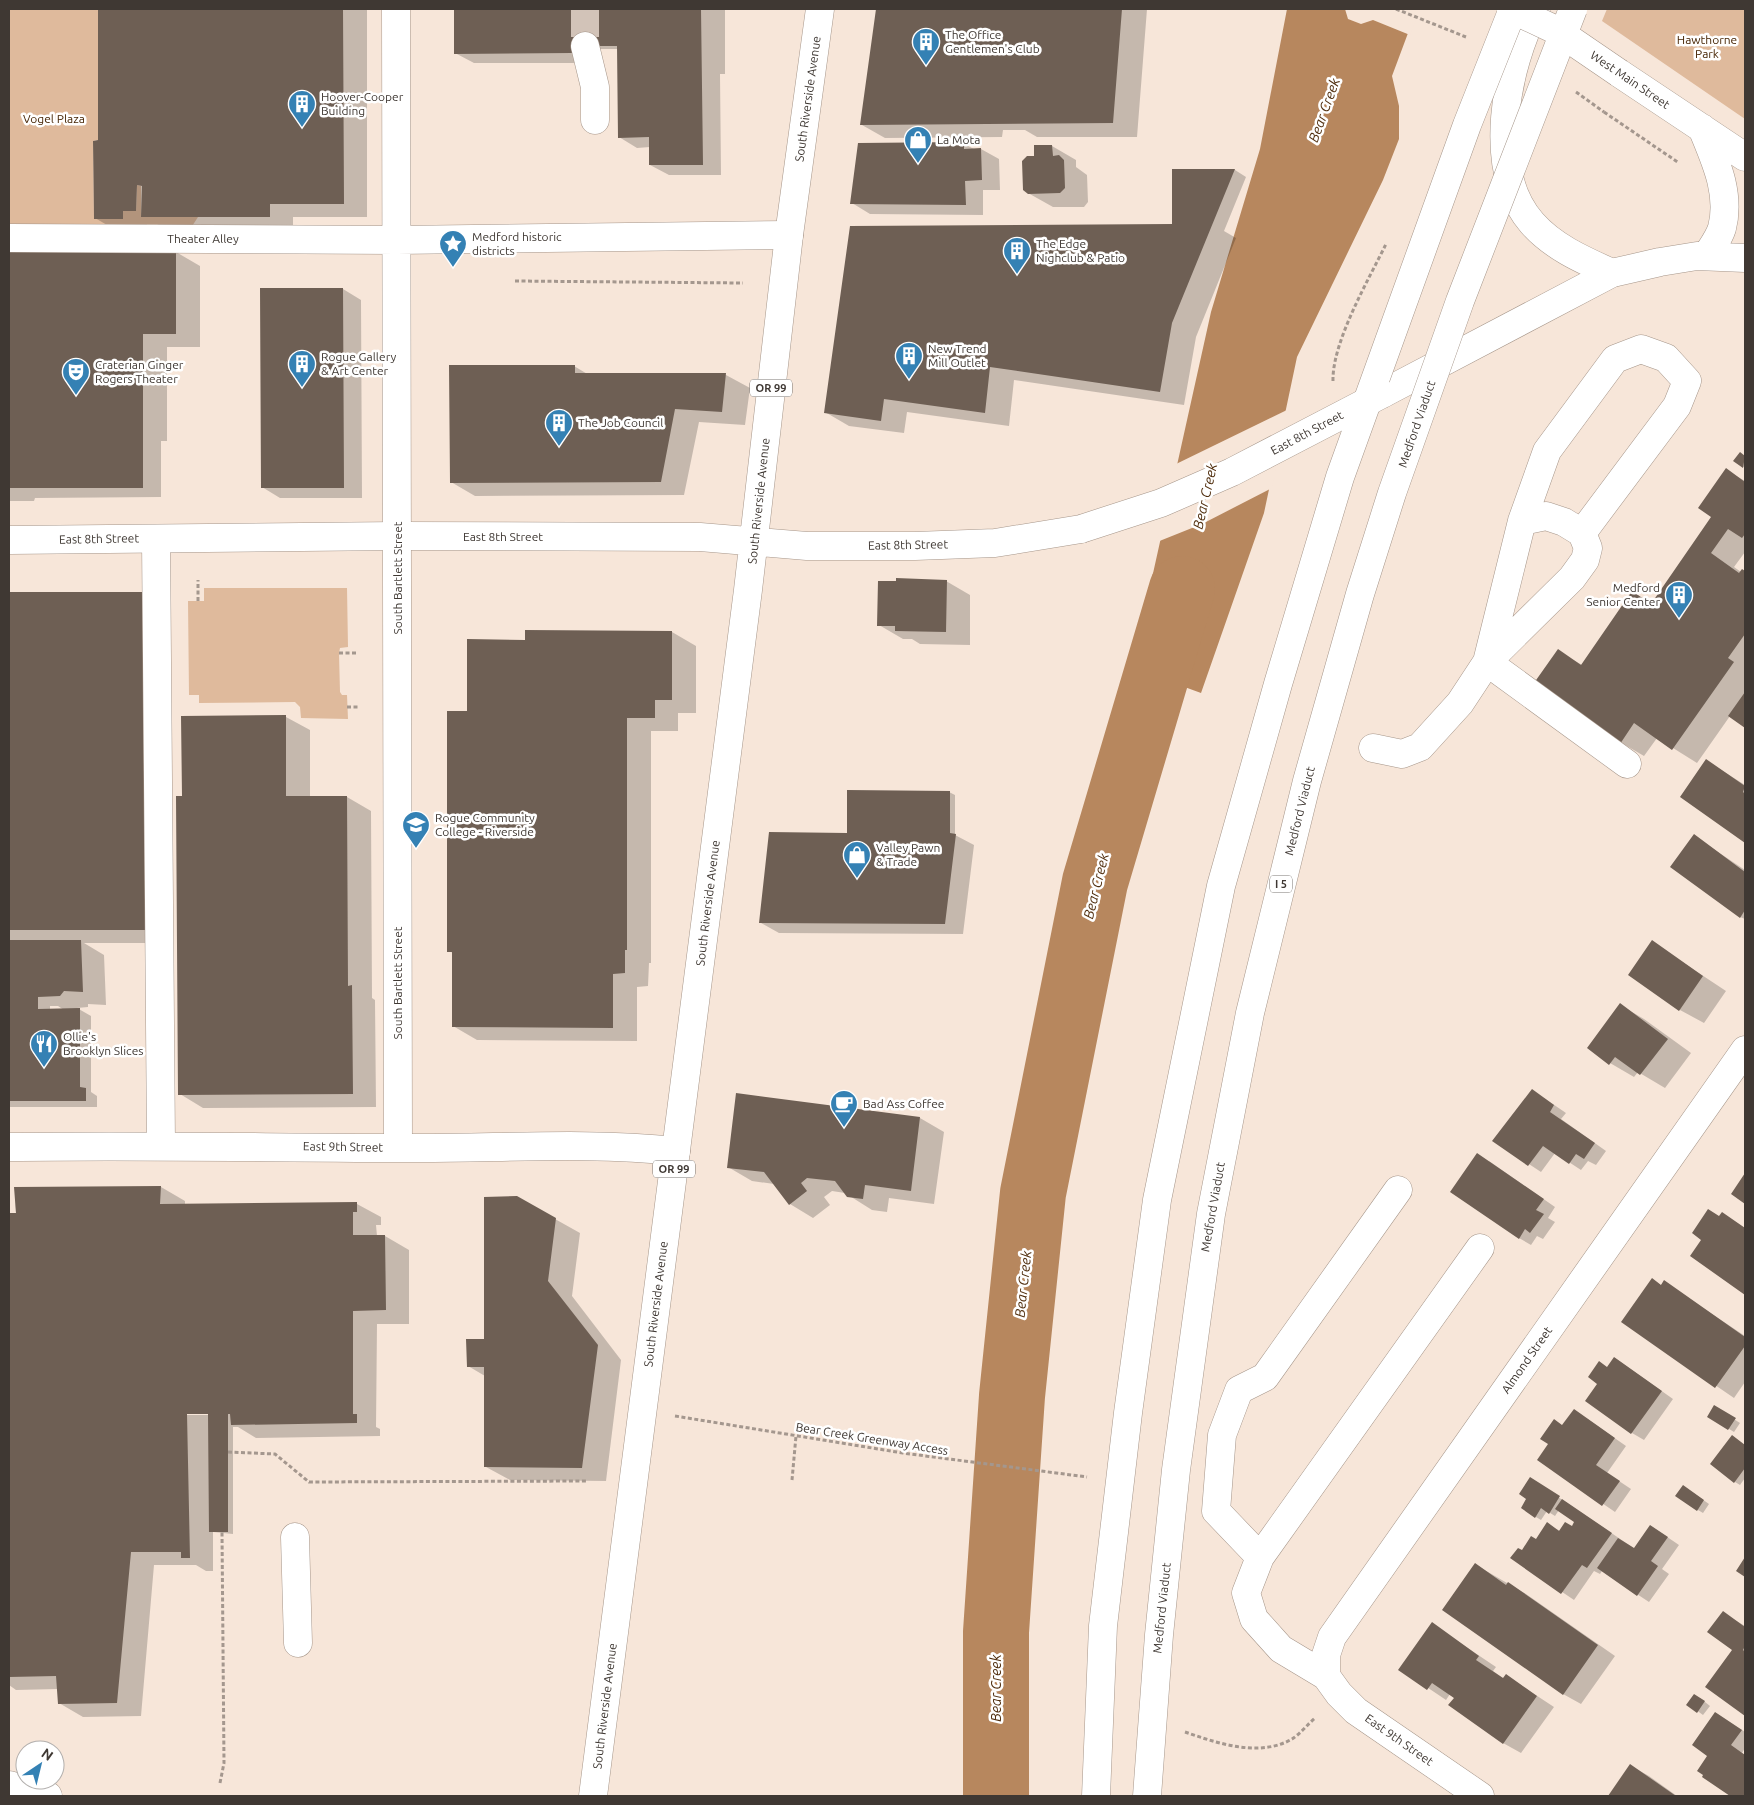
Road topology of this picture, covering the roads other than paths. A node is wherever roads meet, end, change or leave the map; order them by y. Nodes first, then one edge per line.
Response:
1 (396, 9) edge
2 (820, 9) edge
3 (1512, 9) edge
4 (1536, 9) edge
5 (1573, 9) edge
6 (594, 46) tunnel mouth
7 (595, 120) dead end
8 (1702, 128) junction
9 (1745, 157) edge
10 (789, 235) junction
11 (9, 238) edge
12 (397, 240) junction
13 (1707, 255) junction
14 (1745, 258) edge
15 (1612, 273) junction
16 (1522, 521) junction
17 (1582, 534) junction
18 (397, 536) junction
19 (156, 538) junction
20 (9, 540) edge
21 (754, 541) junction
22 (1487, 662) junction
23 (1373, 748) dead end
24 (1627, 764) dead end
25 (1745, 1050) edge
26 (160, 1144) junction
27 (9, 1147) edge
28 (398, 1147) junction
29 (676, 1151) junction
30 (1398, 1190) dead end
31 (1480, 1248) dead end
32 (295, 1537) dead end
33 (1260, 1557) junction
34 (298, 1642) dead end
35 (1332, 1685) junction
36 (9, 1785) edge
37 (48, 1796) edge
38 (593, 1796) edge
39 (1096, 1796) edge
40 (1147, 1796) edge
41 (1480, 1796) edge

1 - 12 main road, South Bartlett Street
2 - 10 main road, South Riverside Avenue / OR 99
3 - 8 main road, West Main Street, bridge
3 - 39 main road, bridge
4 - 15 main road
5 - 40 main road, Medford Viaduct / I 5, bridge
6 - 7 main road
8 - 9 main road, West Main Street
8 - 13 main road
10 - 12 main road, Theater Alley
10 - 21 main road, South Riverside Avenue / OR 99
11 - 12 main road, Theater Alley
12 - 18 main road, South Bartlett Street
13 - 14 main road, East 8th Street
13 - 15 main road, East 8th Street
15 - 21 main road, East 8th Street, bridge
16 - 17 main road
16 - 17 main road
16 - 22 main road
17 - 22 main road
18 - 19 main road, East 8th Street
18 - 21 main road, East 8th Street
18 - 28 main road, South Bartlett Street
19 - 20 main road, East 8th Street
19 - 26 main road
21 - 29 main road, South Riverside Avenue / OR 99
22 - 23 main road
22 - 24 main road
25 - 35 main road, Almond Street
26 - 27 main road, East 9th Street
26 - 28 main road, East 9th Street
28 - 29 main road, East 9th Street
29 - 38 main road, South Riverside Avenue / OR 99
30 - 33 main road
31 - 33 main road, East 9th Street
32 - 34 main road
33 - 35 main road, East 9th Street
35 - 41 main road, East 9th Street
36 - 37 main road

